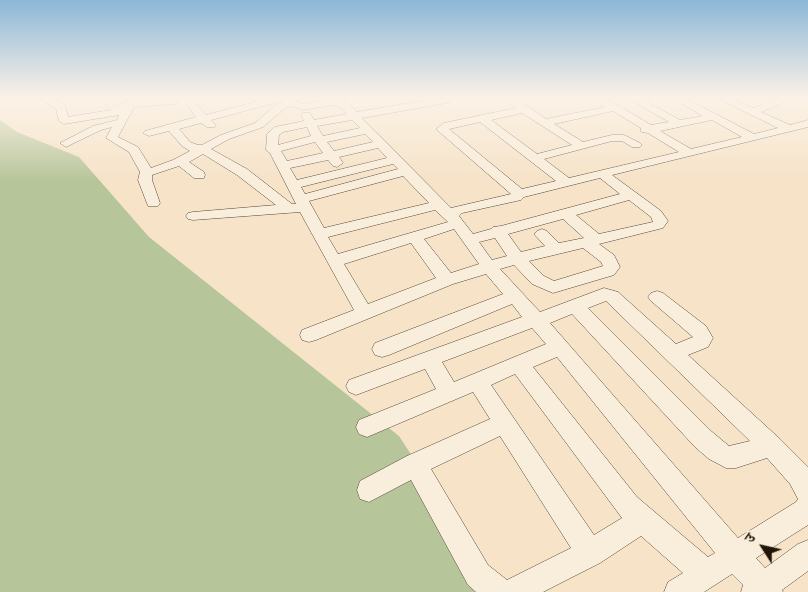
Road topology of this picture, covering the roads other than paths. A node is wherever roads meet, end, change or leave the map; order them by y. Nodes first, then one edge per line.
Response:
1 (64, 126) dead end
2 (105, 126) joint
3 (118, 126) edge
4 (160, 126) edge
5 (180, 126) edge
6 (211, 126) edge
7 (257, 126) edge
8 (309, 126) edge
9 (363, 126) edge
10 (397, 126) edge
11 (447, 126) edge
12 (492, 126) edge
13 (551, 126) edge
14 (643, 126) edge
15 (665, 126) edge
16 (729, 126) edge
17 (782, 126) edge
18 (800, 126) edge
19 (649, 129) junction
20 (789, 129) junction
21 (150, 133) dead end
22 (225, 137) junction
23 (374, 137) junction
24 (624, 138) junction
25 (753, 138) junction
26 (66, 144) dead end
27 (636, 145) dead end
28 (582, 146) junction
29 (326, 147) junction
30 (200, 149) junction
31 (689, 153) junction
32 (534, 158) junction
33 (180, 161) junction
34 (283, 167) junction
35 (146, 171) junction
36 (406, 171) junction
37 (602, 174) junction
38 (199, 175) dead end
39 (567, 183) junction
40 (354, 185) junction
41 (519, 194) junction
42 (632, 195) junction
43 (154, 203) dead end
44 (304, 203) junction
45 (438, 205) junction
46 (288, 208) junction
47 (565, 213) junction
48 (193, 216) dead end
49 (454, 220) junction
50 (498, 230) junction
51 (320, 234) junction
52 (542, 234) dead end
53 (415, 238) junction
54 (469, 240) junction
55 (523, 241) dead end
56 (591, 241) junction
57 (556, 249) junction
58 (534, 254) junction
59 (517, 258) junction
60 (334, 261) junction
61 (489, 267) junction
62 (447, 280) junction
63 (657, 297) dead end
64 (575, 306) junction
65 (528, 311) junction
66 (364, 312) junction
67 (309, 335) dead end
68 (560, 347) junction
69 (382, 349) dead end
70 (673, 354) junction
71 (429, 358) junction
72 (520, 365) junction
73 (478, 382) junction
74 (356, 386) dead end
75 (450, 393) junction
76 (504, 423) junction
77 (367, 426) dead end
78 (772, 446) junction
79 (415, 464) junction
80 (369, 490) dead end
81 (808, 494) edge
82 (808, 505) edge
83 (643, 520) junction
84 (590, 553) junction
85 (808, 554) edge
86 (735, 556) junction
87 (706, 574) junction
88 (762, 590) edge
89 (501, 592) edge
90 (513, 592) edge
91 (678, 592) edge

1 - 2 street
2 - 26 street
3 - 35 street
4 - 21 street
5 - 30 street
6 - 22 street
7 - 22 street
8 - 29 street
9 - 23 street
10 - 23 street
11 - 41 street
12 - 32 street
13 - 28 street
14 - 19 street
15 - 19 street
16 - 25 street
17 - 20 street
18 - 20 street
19 - 24 street
19 - 31 street
20 - 25 street
22 - 30 street
23 - 29 street
23 - 29 street
23 - 29 street
23 - 29 street
23 - 36 street
24 - 27 street
24 - 28 street
25 - 31 street
28 - 32 street
29 - 34 street
29 - 34 street
29 - 34 street
29 - 34 street
29 - 40 street
30 - 33 street
30 - 46 street
31 - 37 street
32 - 39 street
33 - 35 street
33 - 38 street
34 - 44 street
35 - 43 street
36 - 40 street
36 - 45 street
37 - 39 street
37 - 42 street
39 - 41 street
40 - 44 street
41 - 49 street
42 - 47 street
42 - 56 street
44 - 46 street
44 - 51 street
45 - 49 street
45 - 51 street
46 - 48 street
47 - 50 street
47 - 56 street
49 - 53 street
49 - 54 street
50 - 54 street
50 - 59 street
51 - 60 street
52 - 57 street
53 - 60 street
53 - 62 street
54 - 61 street
55 - 58 street
56 - 57 street
56 - 59 street
57 - 58 street
58 - 59 street
59 - 61 street
60 - 66 street
61 - 62 street
61 - 65 street
62 - 66 street
63 - 70 street
64 - 65 street
64 - 70 street
64 - 78 street
65 - 68 street
65 - 69 street
65 - 71 street
66 - 67 street
68 - 72 street
68 - 86 street
70 - 78 street
71 - 74 street
71 - 75 street
72 - 73 street
72 - 83 street
73 - 75 street
73 - 76 street
75 - 77 street
76 - 79 street
76 - 84 street
78 - 81 street
79 - 80 street
79 - 89 street
82 - 86 street
83 - 84 street
83 - 87 street
84 - 90 street
85 - 88 street
86 - 87 street
86 - 88 street
87 - 91 street

